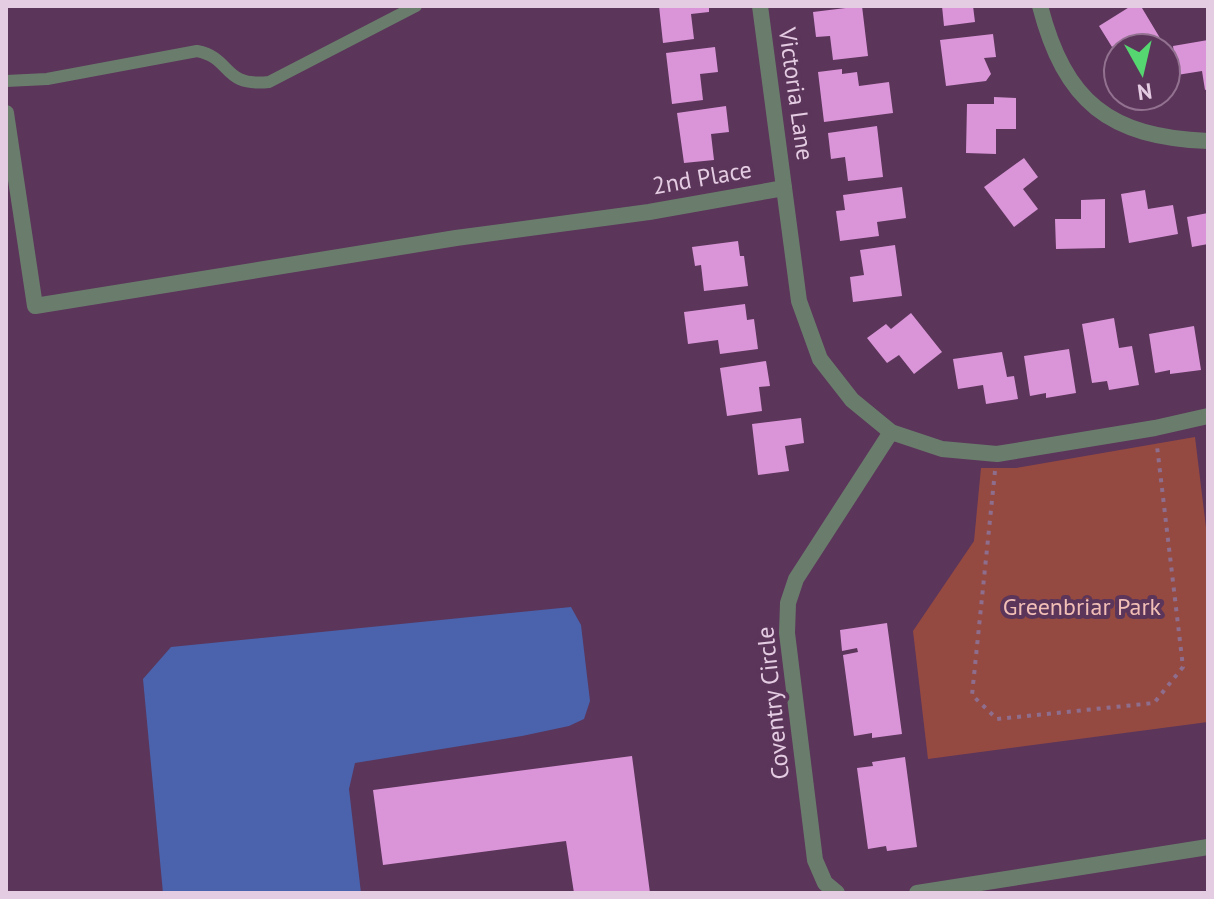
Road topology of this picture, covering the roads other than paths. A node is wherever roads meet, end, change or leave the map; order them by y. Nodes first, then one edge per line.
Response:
1 (416, 6) edge
2 (760, 6) edge
3 (1040, 6) edge
4 (6, 81) edge
5 (6, 113) edge
6 (1208, 141) edge
7 (784, 188) junction
8 (1208, 416) edge
9 (891, 432) junction
10 (1208, 847) edge
11 (837, 893) edge
12 (917, 893) edge

1 - 4 lane
2 - 7 street, Victoria Lane
3 - 6 street
5 - 7 street, 2nd Place
7 - 9 street, 2nd Place
8 - 9 street, 2nd Place
9 - 11 street, Coventry Circle
10 - 12 street

